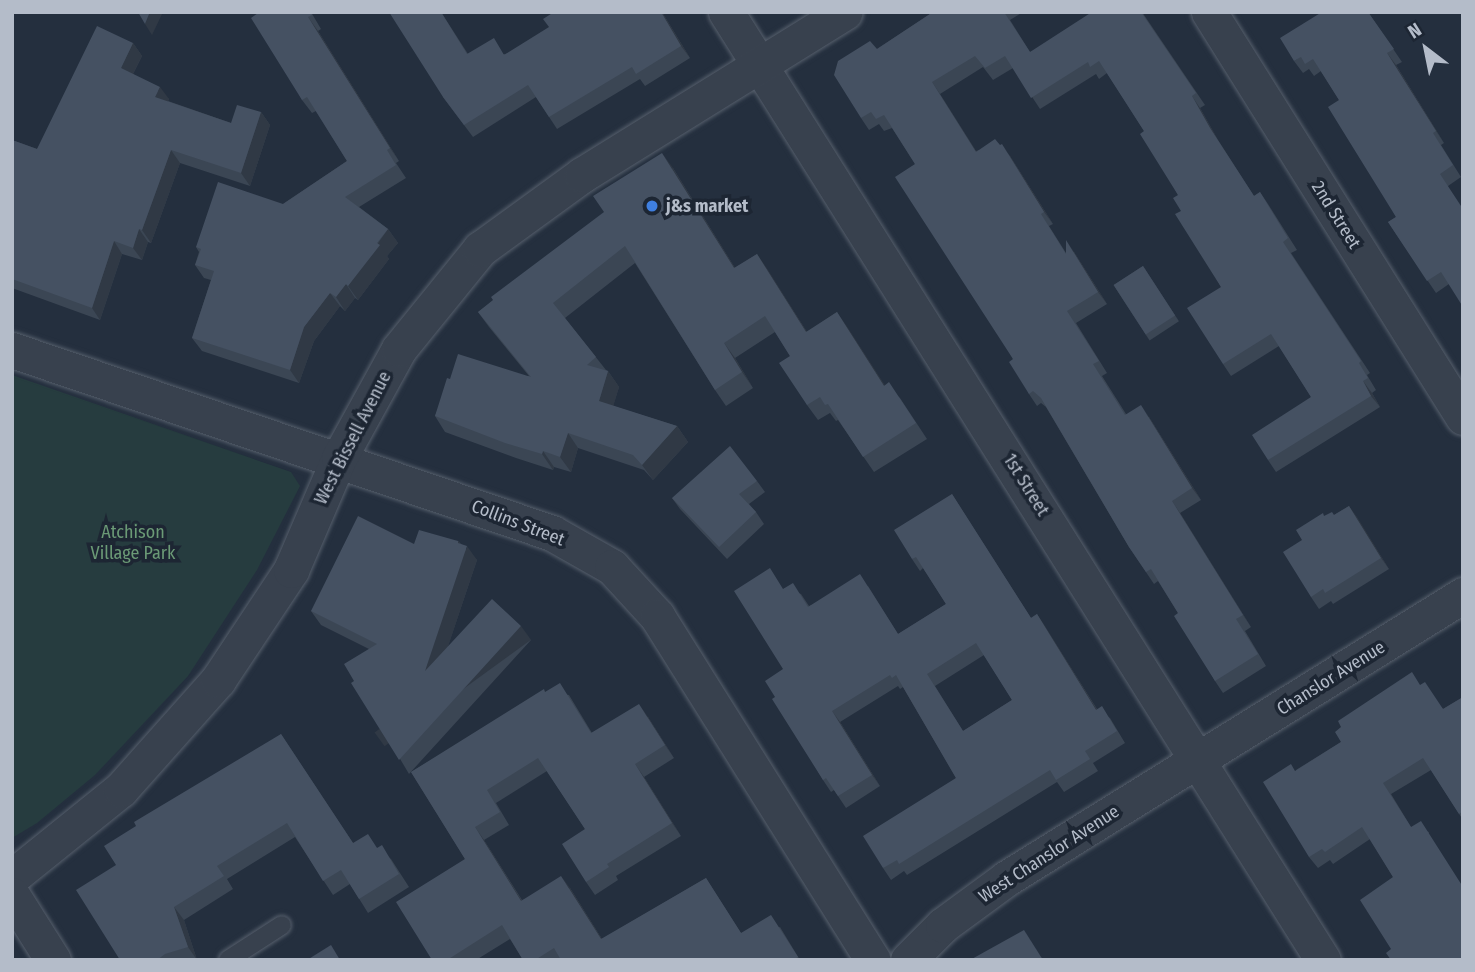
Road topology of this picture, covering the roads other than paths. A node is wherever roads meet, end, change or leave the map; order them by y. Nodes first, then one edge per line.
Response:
1 (726, 12) edge
2 (845, 12) edge
3 (1209, 12) edge
4 (759, 65) junction
5 (12, 351) edge
6 (1463, 417) edge
7 (339, 458) junction
8 (1463, 595) edge
9 (1198, 760) junction
10 (12, 877) edge
11 (12, 895) edge
12 (282, 925) dead end
13 (53, 960) edge
14 (228, 960) edge
15 (873, 960) edge
16 (908, 960) edge
17 (1323, 960) edge

1 - 4 street, 1st Street
2 - 4 street, West Bissell Avenue
3 - 6 street, 2nd Street
4 - 7 street, West Bissell Avenue
4 - 9 street, 1st Street
5 - 7 street, Collins Street
7 - 10 street, West Bissell Avenue
7 - 15 street, Collins Street
8 - 9 street, Chanslor Avenue
9 - 16 street, West Chanslor Avenue
9 - 17 street, 1st Street
11 - 13 street
12 - 14 lane

